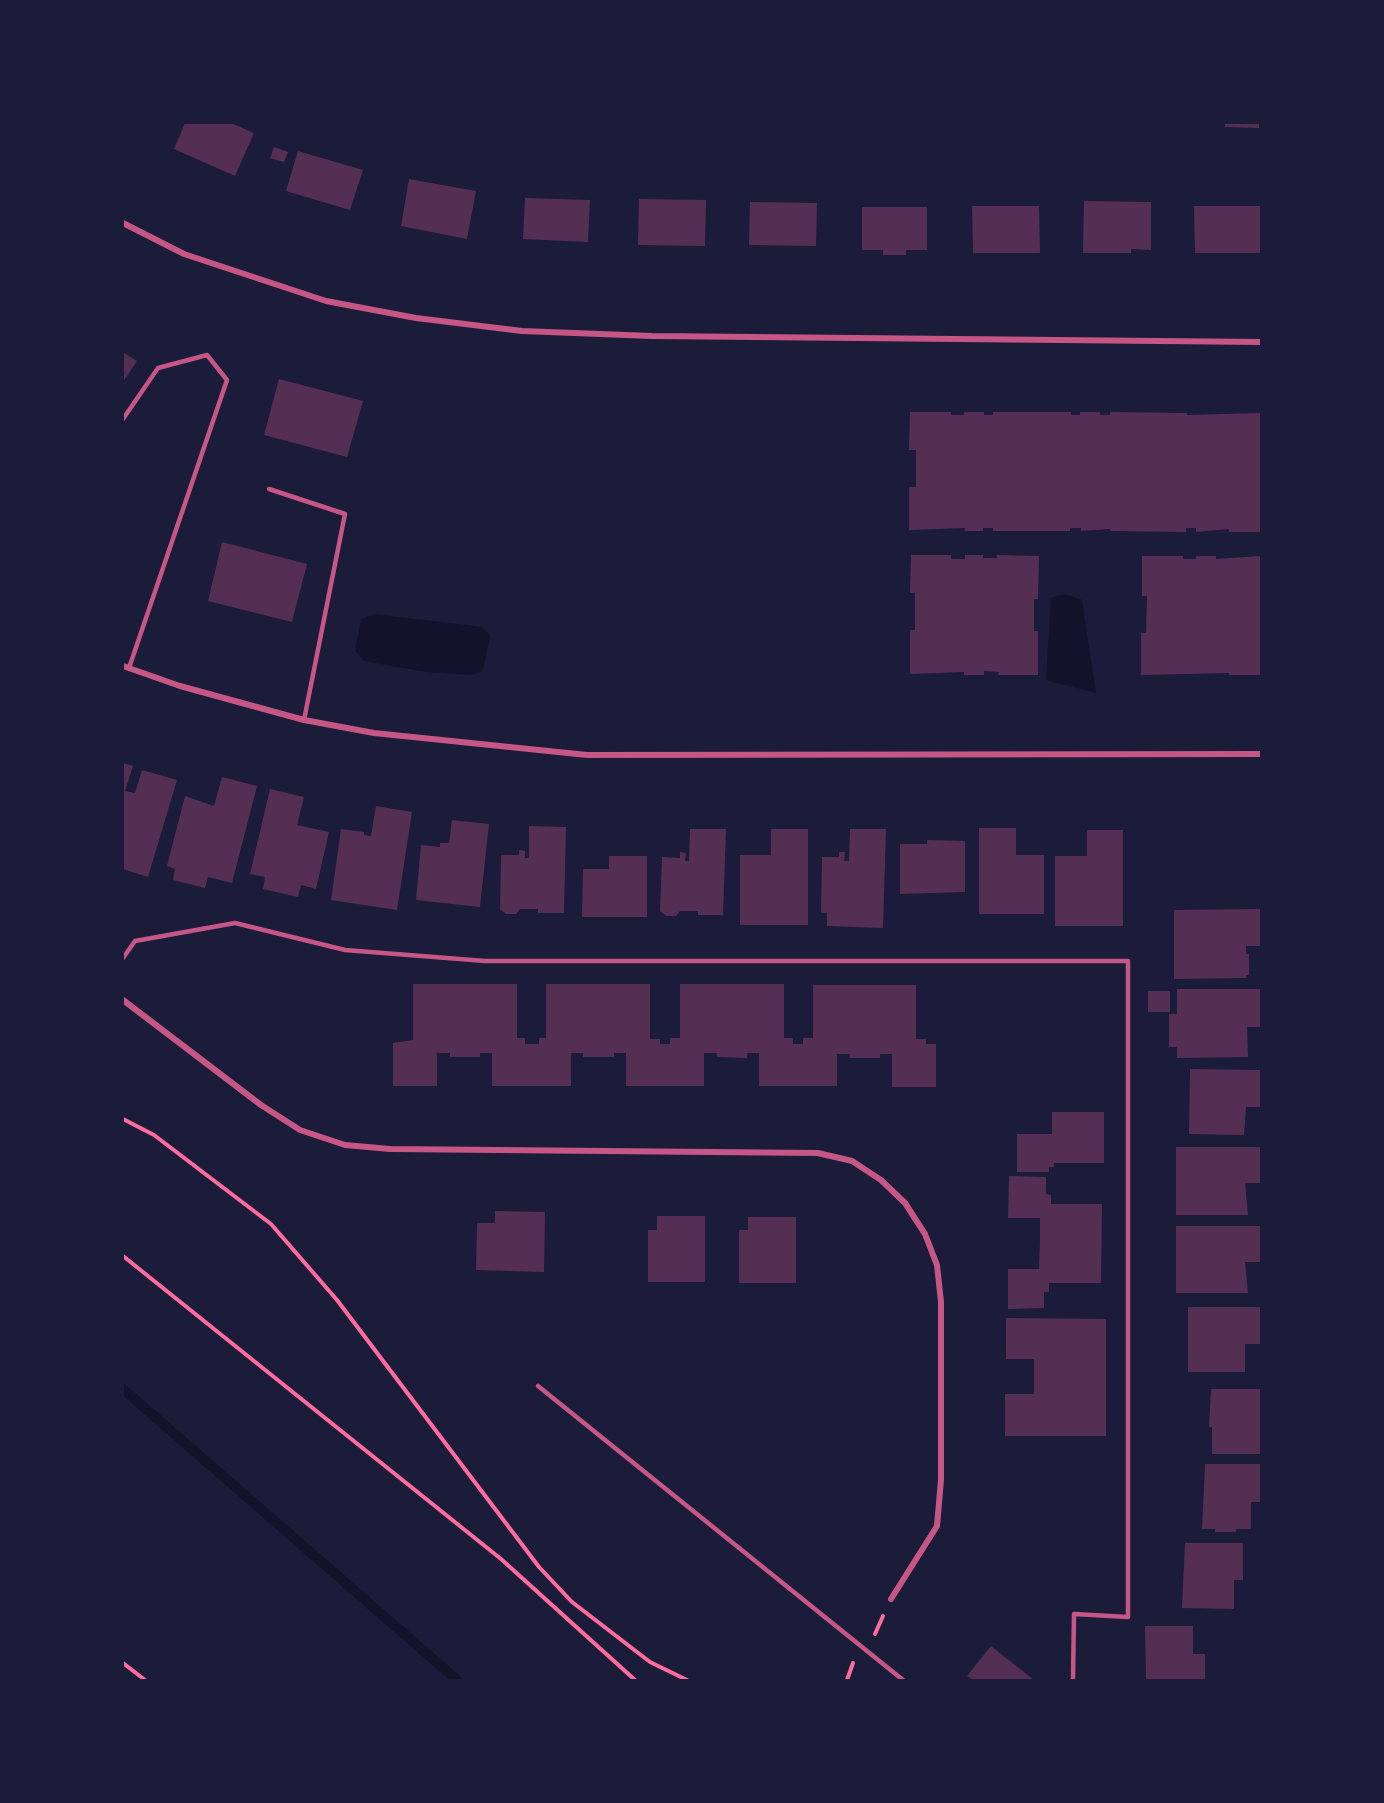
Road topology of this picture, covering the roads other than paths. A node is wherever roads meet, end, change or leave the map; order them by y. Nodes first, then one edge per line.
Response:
1 (123, 223) edge
2 (1261, 342) edge
3 (123, 419) edge
4 (269, 489) dead end
5 (126, 667) edge
6 (304, 720) junction
7 (1261, 754) edge
8 (123, 958) edge
9 (123, 1000) edge
10 (538, 1386) dead end
11 (891, 1599) dead end
12 (903, 1680) edge
13 (1073, 1680) edge

1 - 2 street
3 - 5 lane
4 - 6 lane
5 - 6 street
6 - 7 street
8 - 13 lane
9 - 11 street
10 - 12 lane

